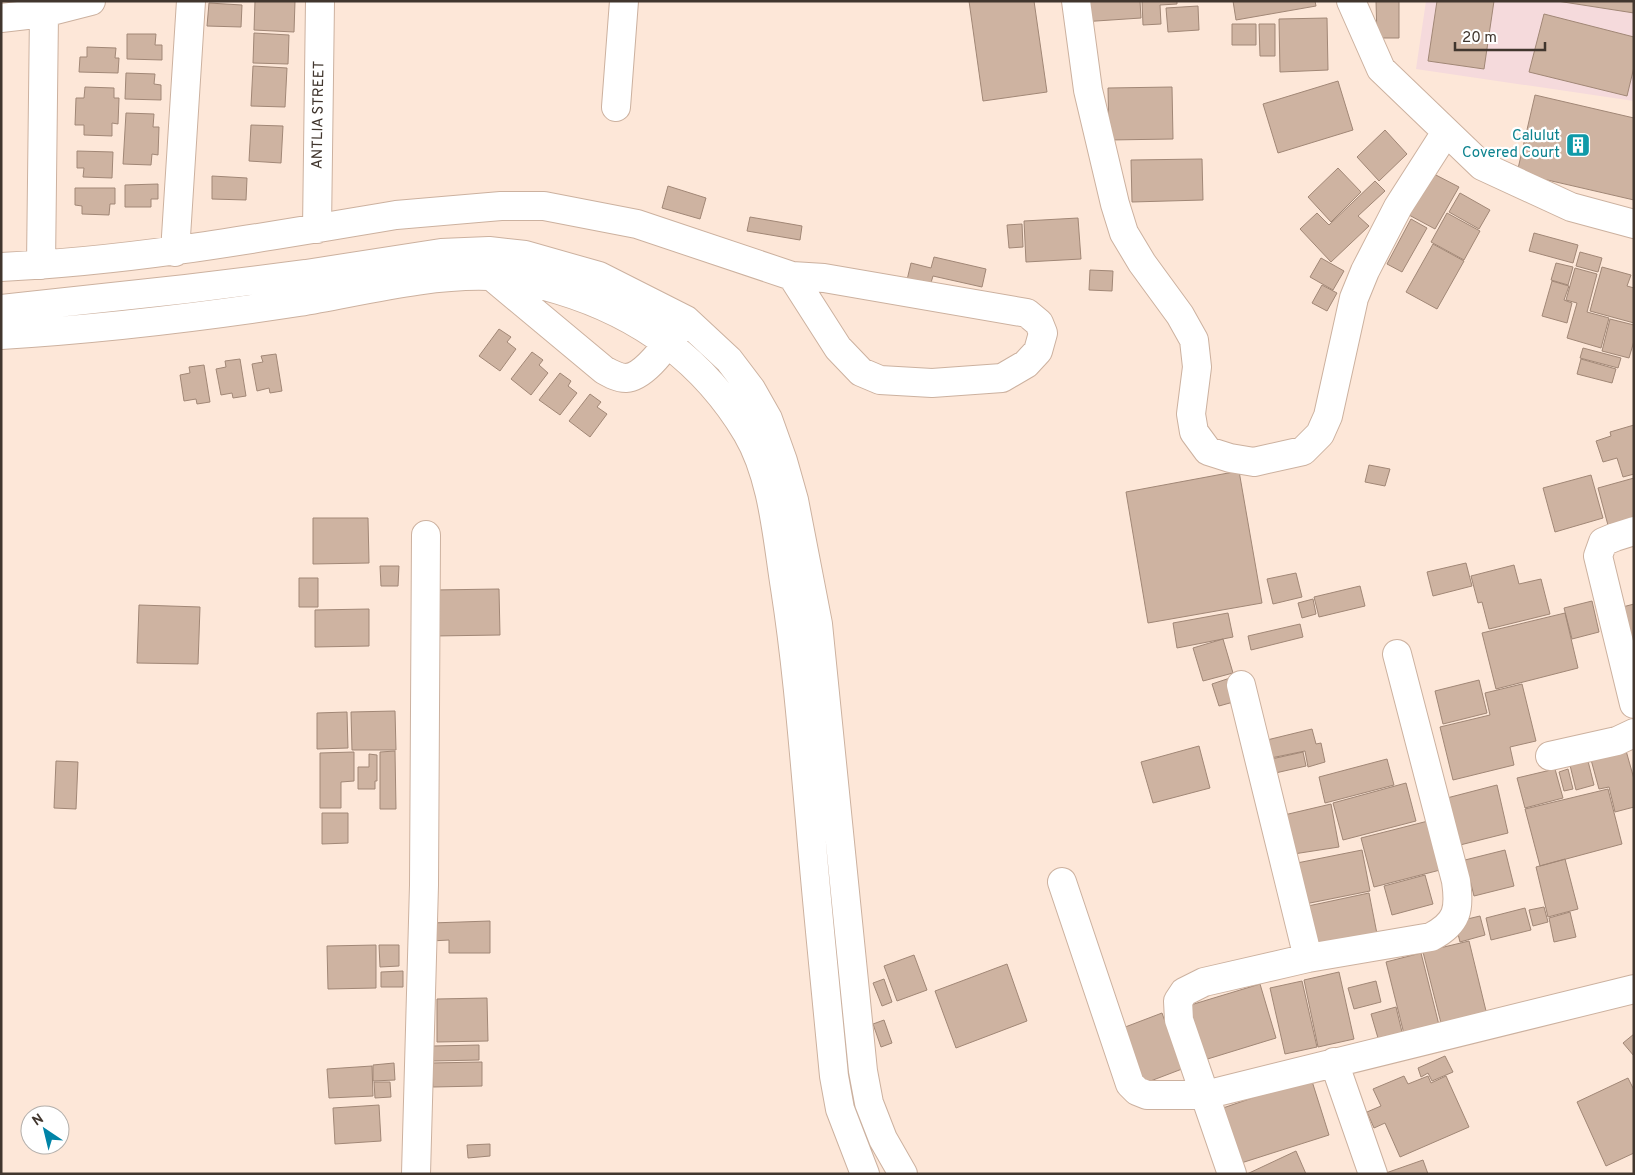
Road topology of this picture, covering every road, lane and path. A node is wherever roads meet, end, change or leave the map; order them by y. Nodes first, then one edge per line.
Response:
1 (91, 1) edge
2 (191, 1) edge
3 (320, 1) edge
4 (624, 1) edge
5 (1076, 1) edge
6 (1352, 1) edge
7 (44, 13) junction
8 (1, 18) edge
9 (616, 106) dead end
10 (1446, 132) junction
11 (1634, 224) edge
12 (317, 228) junction
13 (175, 252) junction
14 (490, 264) junction
15 (41, 266) junction
16 (1, 267) edge
17 (792, 276) junction
18 (1, 308) edge
19 (686, 320) junction
20 (1, 334) edge
21 (667, 343) junction
22 (783, 502) junction
23 (1634, 531) edge
24 (426, 536) dead end
25 (1397, 654) dead end
26 (1241, 685) dead end
27 (1634, 704) edge
28 (1634, 733) edge
29 (1550, 756) dead end
30 (1062, 882) dead end
31 (1308, 958) junction
32 (1634, 989) edge
33 (1334, 1062) junction
34 (1204, 1095) junction
35 (883, 1139) junction
36 (861, 1162) edge
37 (416, 1174) edge
38 (903, 1174) edge
39 (1232, 1174) edge
40 (1373, 1174) edge

1 - 7 street
2 - 13 street
3 - 12 street, ANTLIA STREET
4 - 9 street
5 - 10 street
6 - 10 street
7 - 8 street
7 - 15 street
10 - 11 street
12 - 13 street
12 - 17 street
13 - 15 street
14 - 18 street
14 - 19 street
14 - 20 street
14 - 21 street
14 - 21 street
15 - 16 street
17 - 17 street
19 - 21 street
19 - 22 street
21 - 22 street
22 - 35 street
22 - 36 street
23 - 27 street
24 - 37 street
25 - 31 street
26 - 31 street
28 - 29 street
30 - 34 street
31 - 34 street
32 - 33 street
33 - 34 street
33 - 40 street
34 - 39 street
35 - 36 street
35 - 38 street

